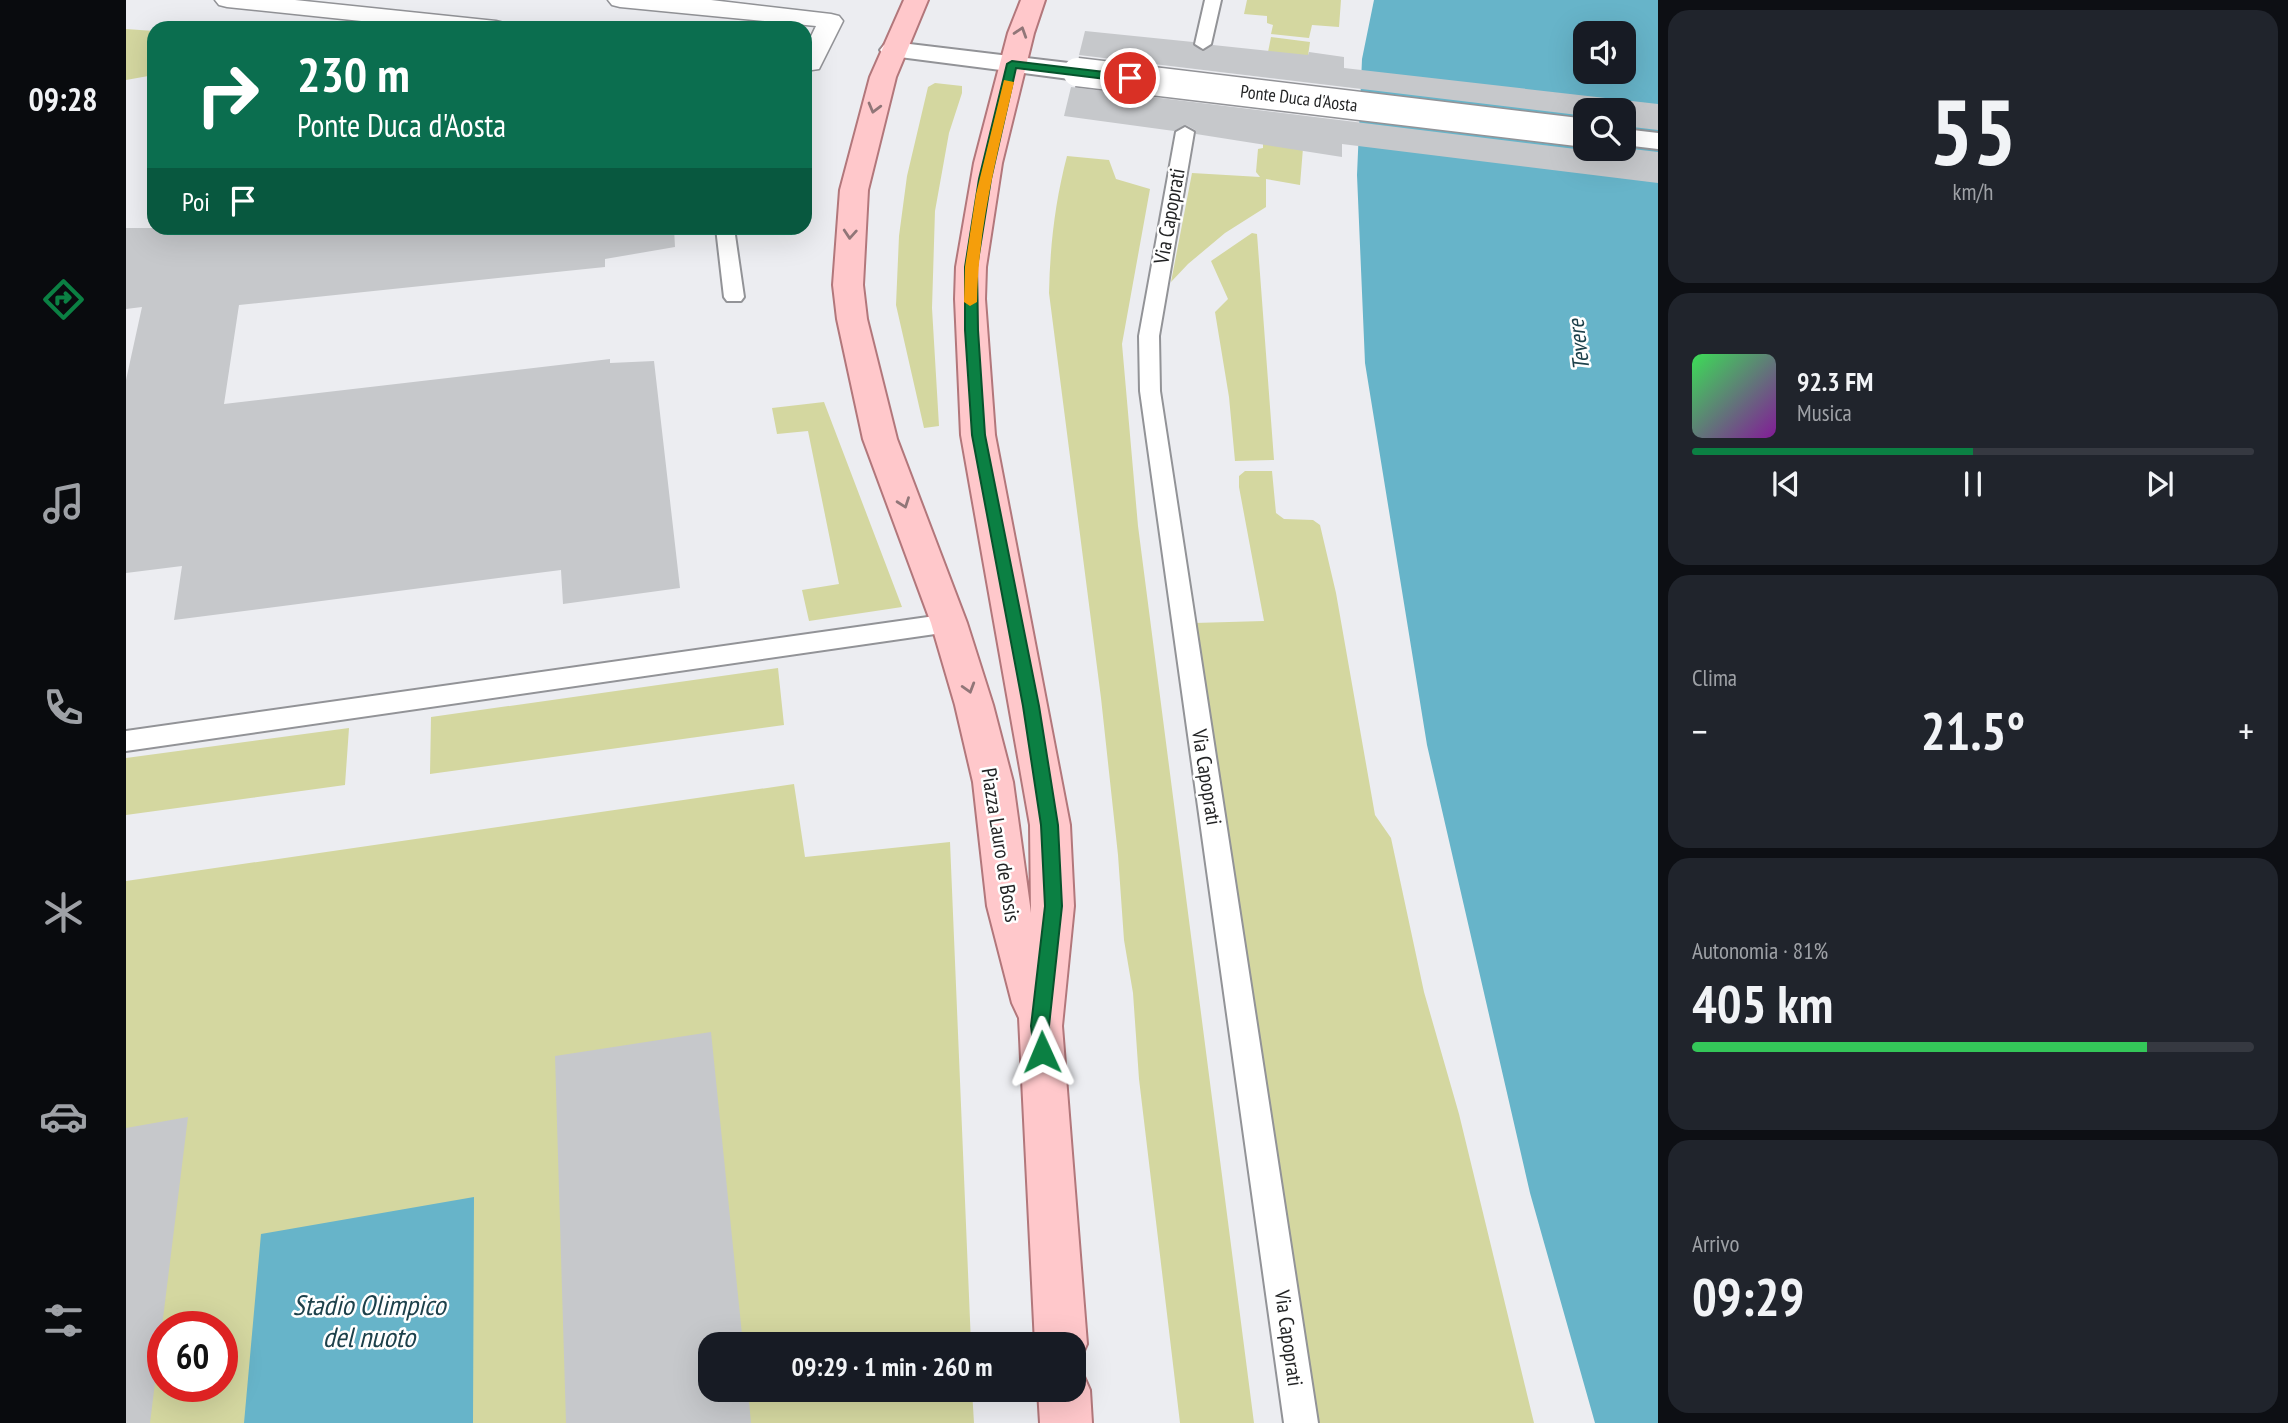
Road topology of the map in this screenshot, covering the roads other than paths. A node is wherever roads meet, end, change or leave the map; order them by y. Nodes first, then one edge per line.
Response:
1 (227, 0) edge
2 (916, 0) edge
3 (1033, 0) edge
4 (1213, 0) edge
5 (630, 1) edge
6 (713, 3) edge
7 (856, 14) dead end
8 (428, 21) edge
9 (703, 21) edge
10 (831, 21) junction
11 (1203, 44) dead end
12 (893, 50) junction
13 (812, 60) edge
14 (1012, 64) junction
15 (1573, 131) edge
16 (1185, 132) dead end
17 (1636, 138) edge
18 (1658, 141) edge
19 (726, 235) edge
20 (734, 297) dead end
21 (949, 623) junction
22 (126, 741) edge
23 (1040, 1026) junction
24 (1060, 1332) edge
25 (1065, 1402) edge
26 (1066, 1423) edge
27 (1301, 1423) edge

1 - 8 street
2 - 12 main road, Piazza Lauro de Bosis
14 -> 3 main road, Piazza Lauro de Bosis
4 - 11 lane
5 - 6 street
6 - 9 street
6 - 10 street
7 - 10 street
10 - 13 street
12 - 14 street
12 -> 21 main road, Piazza Lauro de Bosis
14 - 15 street, Ponte Duca d'Aosta, bridge
14 - 23 main road, Piazza Lauro de Bosis
16 - 27 lane, Via Capoprati
17 - 18 street
19 - 20 lane
21 - 22 lane
21 -> 23 main road, Piazza Lauro de Bosis
23 - 24 main road
25 - 26 main road

